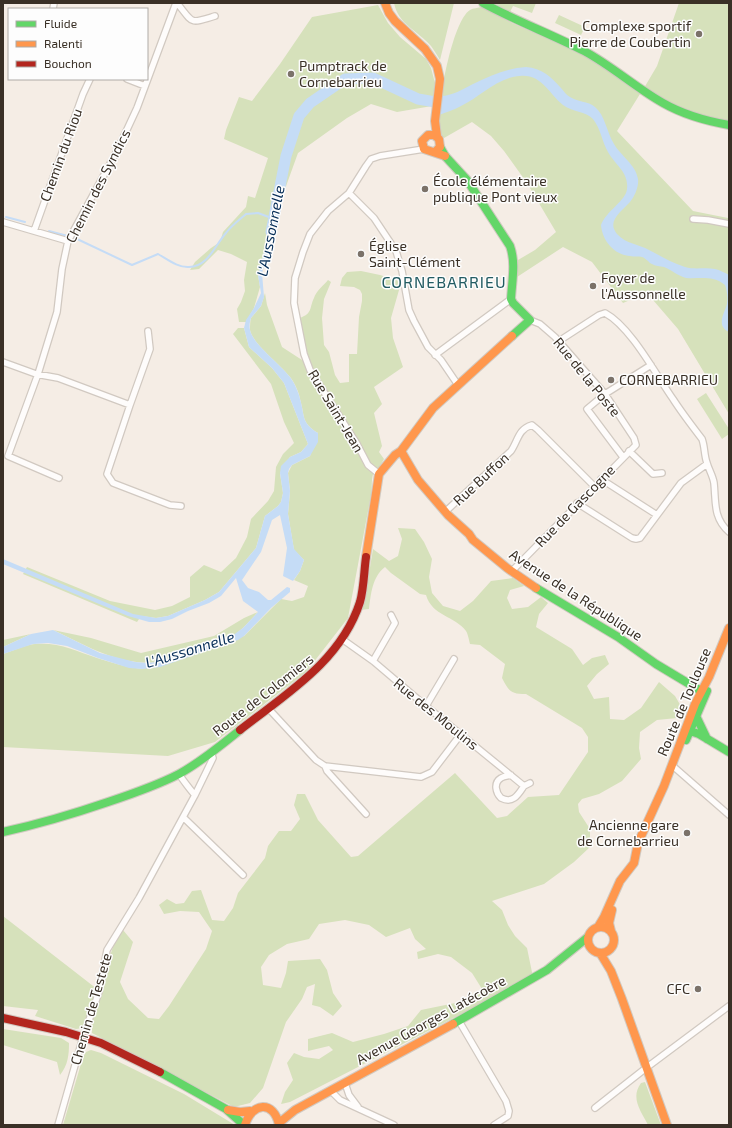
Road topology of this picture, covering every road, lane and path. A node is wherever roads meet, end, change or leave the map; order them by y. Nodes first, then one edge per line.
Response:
1 (176, 3) edge
2 (483, 3) edge
3 (387, 6) edge
4 (215, 16) dead end
5 (148, 78) edge
6 (90, 80) edge
7 (130, 80) edge
8 (147, 80) edge
9 (145, 86) junction
10 (435, 123) junction
11 (729, 125) edge
12 (428, 135) junction
13 (437, 136) junction
14 (424, 149) junction
15 (438, 150) junction
16 (349, 193) junction
17 (693, 219) dead end
18 (3, 222) edge
19 (729, 224) edge
20 (34, 231) junction
21 (69, 238) junction
22 (512, 299) junction
23 (530, 320) junction
24 (148, 331) dead end
25 (559, 341) junction
26 (435, 355) junction
27 (3, 362) edge
28 (651, 365) junction
29 (38, 374) junction
30 (458, 385) junction
31 (605, 394) junction
32 (130, 405) junction
33 (636, 441) joint
34 (401, 451) junction
35 (629, 451) junction
36 (623, 457) junction
37 (707, 464) junction
38 (662, 472) dead end
39 (379, 474) junction
40 (59, 478) dead end
41 (601, 479) junction
42 (594, 486) junction
43 (577, 503) junction
44 (181, 506) dead end
45 (445, 512) junction
46 (657, 516) junction
47 (729, 532) edge
48 (512, 571) junction
49 (391, 615) dead end
50 (729, 628) edge
51 (729, 638) edge
52 (342, 639) junction
53 (454, 659) dead end
54 (372, 661) junction
55 (683, 681) junction
56 (701, 691) junction
57 (695, 704) junction
58 (426, 706) junction
59 (268, 708) junction
60 (694, 714) junction
61 (690, 731) junction
62 (461, 734) junction
63 (707, 739) junction
64 (211, 752) junction
65 (729, 752) edge
66 (326, 766) junction
67 (674, 767) junction
68 (179, 774) junction
69 (511, 775) junction
70 (530, 783) dead end
71 (524, 786) junction
72 (664, 786) junction
73 (195, 795) junction
74 (366, 814) dead end
75 (729, 815) edge
76 (184, 818) junction
77 (3, 832) edge
78 (642, 836) junction
79 (243, 875) dead end
80 (598, 927) junction
81 (611, 931) junction
82 (588, 937) junction
83 (577, 947) junction
84 (591, 948) junction
85 (609, 950) junction
86 (600, 953) junction
87 (622, 1000) junction
88 (729, 1006) edge
89 (3, 1018) edge
90 (459, 1021) junction
91 (83, 1037) junction
92 (646, 1068) junction
93 (345, 1083) junction
94 (331, 1091) junction
95 (596, 1108) dead end
96 (226, 1109) junction
97 (359, 1109) junction
98 (295, 1110) junction
99 (250, 1111) junction
100 (274, 1112) junction
101 (279, 1124) edge
102 (58, 1125) edge
103 (244, 1125) edge
104 (394, 1125) edge
105 (494, 1125) edge
106 (667, 1125) edge

1 - 4 street
1 - 5 street, Chemin des Syndics
2 - 11 main road
3 - 10 main road
6 - 20 street, Chemin du Riou
7 - 9 street
8 - 9 street, Chemin des Syndics
9 - 21 street, Chemin des Syndics
10 - 12 main road
10 - 13 main road
12 - 13 main road
12 - 14 main road
13 - 15 main road
14 - 15 main road
14 - 16 street, Rue Saint-Jean
15 - 22 main road
16 - 26 street
16 - 39 street, Rue Saint-Jean
17 - 19 street
18 - 20 street
20 - 21 street
21 - 29 street, Chemin des Syndics
22 - 23 main road
22 - 26 street
23 - 25 street, Rue de la Poste
23 - 30 main road, Route de Colomiers
24 - 32 street
25 - 28 street
25 - 31 street, Rue de la Poste
26 - 30 street
27 - 29 street
28 - 31 street
28 - 37 street
29 - 32 street
29 - 40 street, Chemin des Syndics
30 - 34 main road, Route de Colomiers
31 - 33 street, Rue de la Poste
31 - 36 street
32 - 44 street
33 - 35 street, Rue de Gascogne
34 - 39 main road, Route de Colomiers
34 - 45 main road, Avenue de la République
35 - 36 street, Rue de Gascogne
35 - 38 street
36 - 41 street, Rue de Gascogne
37 - 46 street
37 - 47 street
39 - 52 main road, Route de Colomiers
41 - 42 street, Rue de Gascogne
41 - 46 street
42 - 43 street, Rue de Gascogne
42 - 45 street, Rue Buffon
43 - 46 street
43 - 48 street, Rue de Gascogne
45 - 48 main road, Avenue de la République
48 - 55 main road, Avenue de la République
49 - 54 street
50 - 56 main road, Route de Toulouse
51 - 60 main road, Route de Toulouse
52 - 54 street, Rue des Moulins
52 - 59 main road, Route de Colomiers
53 - 58 street
54 - 58 street, Rue des Moulins
55 - 56 main road, Avenue de la République
55 - 57 main road, Avenue de la République
56 - 57 main road, Route de Toulouse
56 - 60 main road
57 - 60 main road, Route de Toulouse
58 - 62 street, Rue des Moulins
59 - 64 main road, Route de Colomiers
59 - 66 street
60 - 61 main road, Route de Toulouse
60 - 63 main road
60 - 72 main road, Route de Toulouse
61 - 63 main road
61 - 67 main road, Route de Toulouse
62 - 66 street
62 - 69 street, Rue des Moulins
63 - 65 main road
64 - 68 main road, Route de Colomiers
64 - 73 street, Chemin de Testete
66 - 74 street
67 - 72 main road, Route de Toulouse
67 - 75 street
68 - 73 street
68 - 77 main road, Route de Colomiers
69 - 71 street, Rue des Moulins
69 - 71 street
70 - 71 street
72 - 78 main road, Route de Toulouse
73 - 76 street, Chemin de Testete
76 - 79 street
76 - 91 street, Chemin de Testete
78 - 80 main road, Route de Toulouse
78 - 81 main road, Route de Toulouse
80 - 81 main road
80 - 82 main road
81 - 85 main road
82 - 83 main road, Avenue Georges Latécoère
82 - 84 main road
83 - 84 main road
83 - 90 main road, Avenue Georges Latécoère
84 - 86 main road
85 - 86 main road
85 - 87 main road
86 - 87 main road
87 - 92 main road
88 - 92 street
89 - 91 main road
90 - 93 main road, Avenue Georges Latécoère
90 - 105 street
91 - 96 main road
91 - 102 street, Chemin de Testete
92 - 95 street
92 - 106 main road
93 - 94 main road, Avenue Georges Latécoère
93 - 97 street
94 - 97 street
94 - 98 main road, Avenue Georges Latécoère
96 - 99 main road, Avenue Georges Latécoère
96 - 103 main road
97 - 104 street
98 - 100 main road, Avenue Georges Latécoère
98 - 101 main road, Avenue Georges Latécoère
99 - 100 main road, Avenue Georges Latécoère
99 - 103 main road
100 - 101 main road

